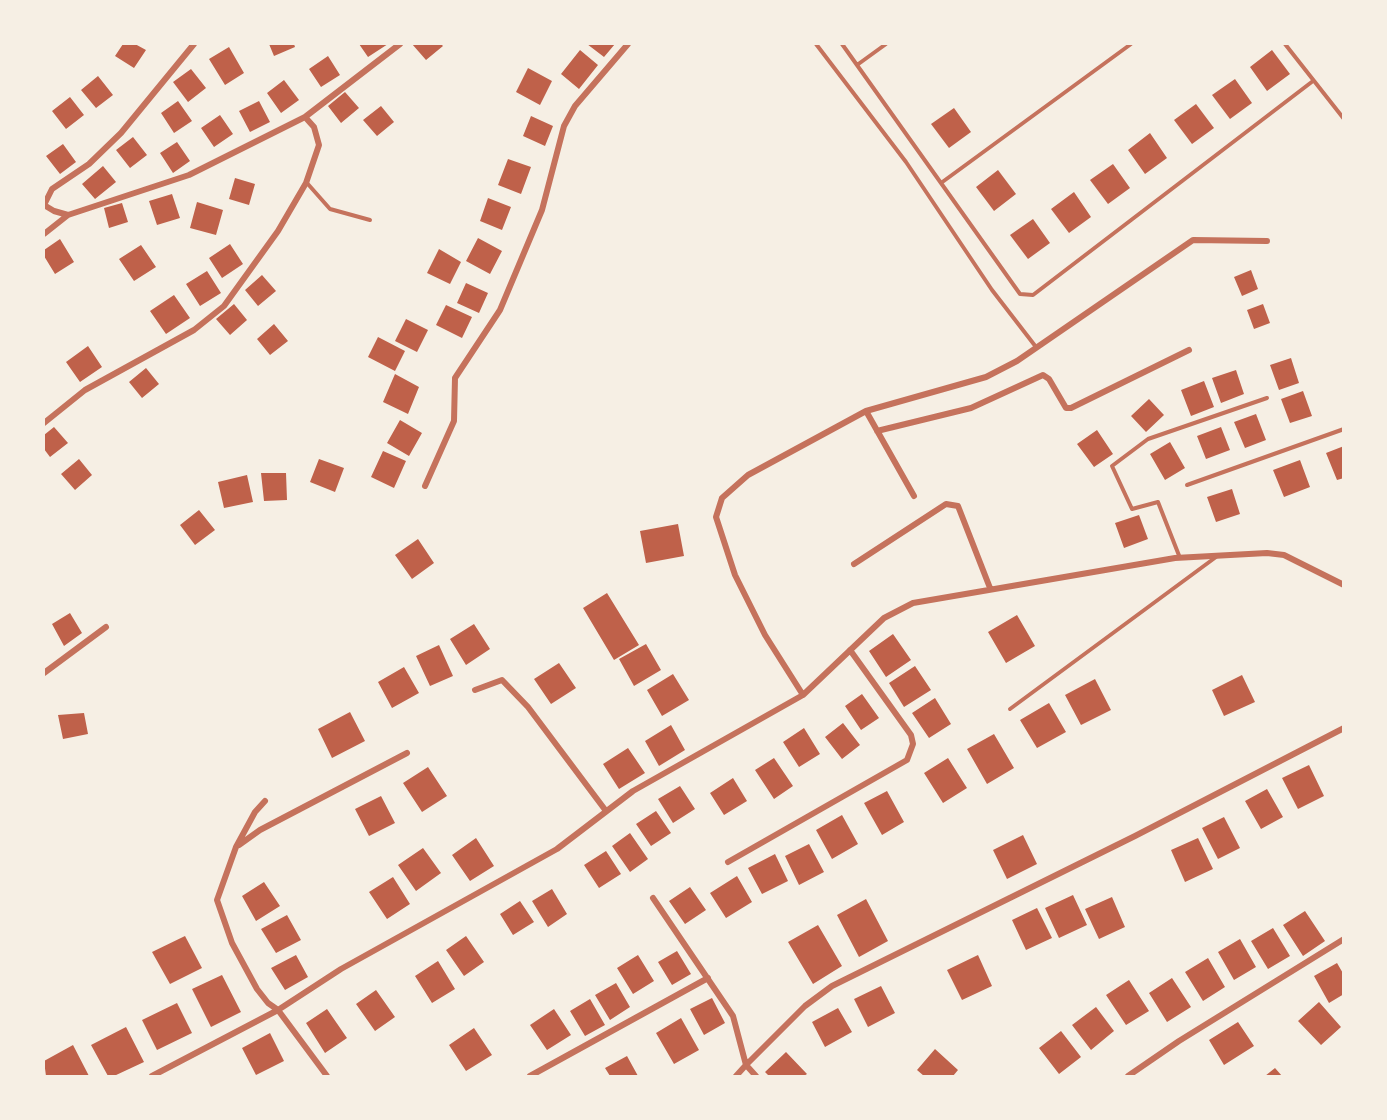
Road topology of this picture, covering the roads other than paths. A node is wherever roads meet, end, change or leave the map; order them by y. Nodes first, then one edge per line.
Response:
1 (194, 44) edge
2 (400, 44) edge
3 (628, 44) edge
4 (816, 44) edge
5 (842, 44) edge
6 (886, 44) edge
7 (1131, 44) edge
8 (1285, 44) edge
9 (857, 65) junction
10 (1313, 81) junction
11 (305, 117) junction
12 (1344, 119) edge
13 (306, 183) junction
14 (942, 183) junction
15 (68, 215) junction
16 (370, 220) dead end
17 (44, 234) edge
18 (1267, 241) dead end
19 (1036, 347) junction
20 (1189, 350) dead end
21 (1267, 398) dead end
22 (866, 411) junction
23 (44, 423) edge
24 (1344, 429) edge
25 (877, 431) junction
26 (1186, 485) dead end
27 (425, 486) dead end
28 (914, 496) dead end
29 (1217, 557) junction
30 (1179, 558) junction
31 (854, 564) dead end
32 (1344, 585) edge
33 (990, 588) junction
34 (106, 627) dead end
35 (850, 650) junction
36 (44, 673) edge
37 (475, 690) dead end
38 (803, 695) junction
39 (1010, 709) dead end
40 (1344, 728) edge
41 (407, 753) dead end
42 (265, 801) dead end
43 (606, 811) junction
44 (236, 847) junction
45 (729, 862) dead end
46 (653, 898) dead end
47 (1344, 939) edge
48 (708, 978) junction
49 (278, 1010) junction
50 (746, 1065) junction
51 (152, 1077) edge
52 (327, 1077) edge
53 (530, 1077) edge
54 (736, 1077) edge
55 (756, 1077) edge
56 (1128, 1077) edge

1 - 15 street
2 - 11 street
3 - 27 street
4 - 19 lane
5 - 9 lane
6 - 9 lane
7 - 14 lane
8 - 10 lane
9 - 14 lane
10 - 12 lane
10 - 14 lane
11 - 13 street
11 - 15 street
13 - 16 lane
13 - 23 street
15 - 17 street
18 - 19 street
19 - 22 street
20 - 25 street
21 - 30 lane
22 - 25 street
22 - 38 street
24 - 26 lane
25 - 28 street
29 - 30 street
29 - 32 street
29 - 39 lane
30 - 33 street
31 - 33 street
33 - 35 street
34 - 36 street
35 - 38 street
35 - 45 street
37 - 43 street
38 - 43 street
40 - 50 street
41 - 44 street
42 - 44 street
43 - 49 street
44 - 49 street
46 - 48 street
47 - 56 street
48 - 50 street
48 - 53 street
49 - 51 street
49 - 52 street
50 - 54 street
50 - 55 street

